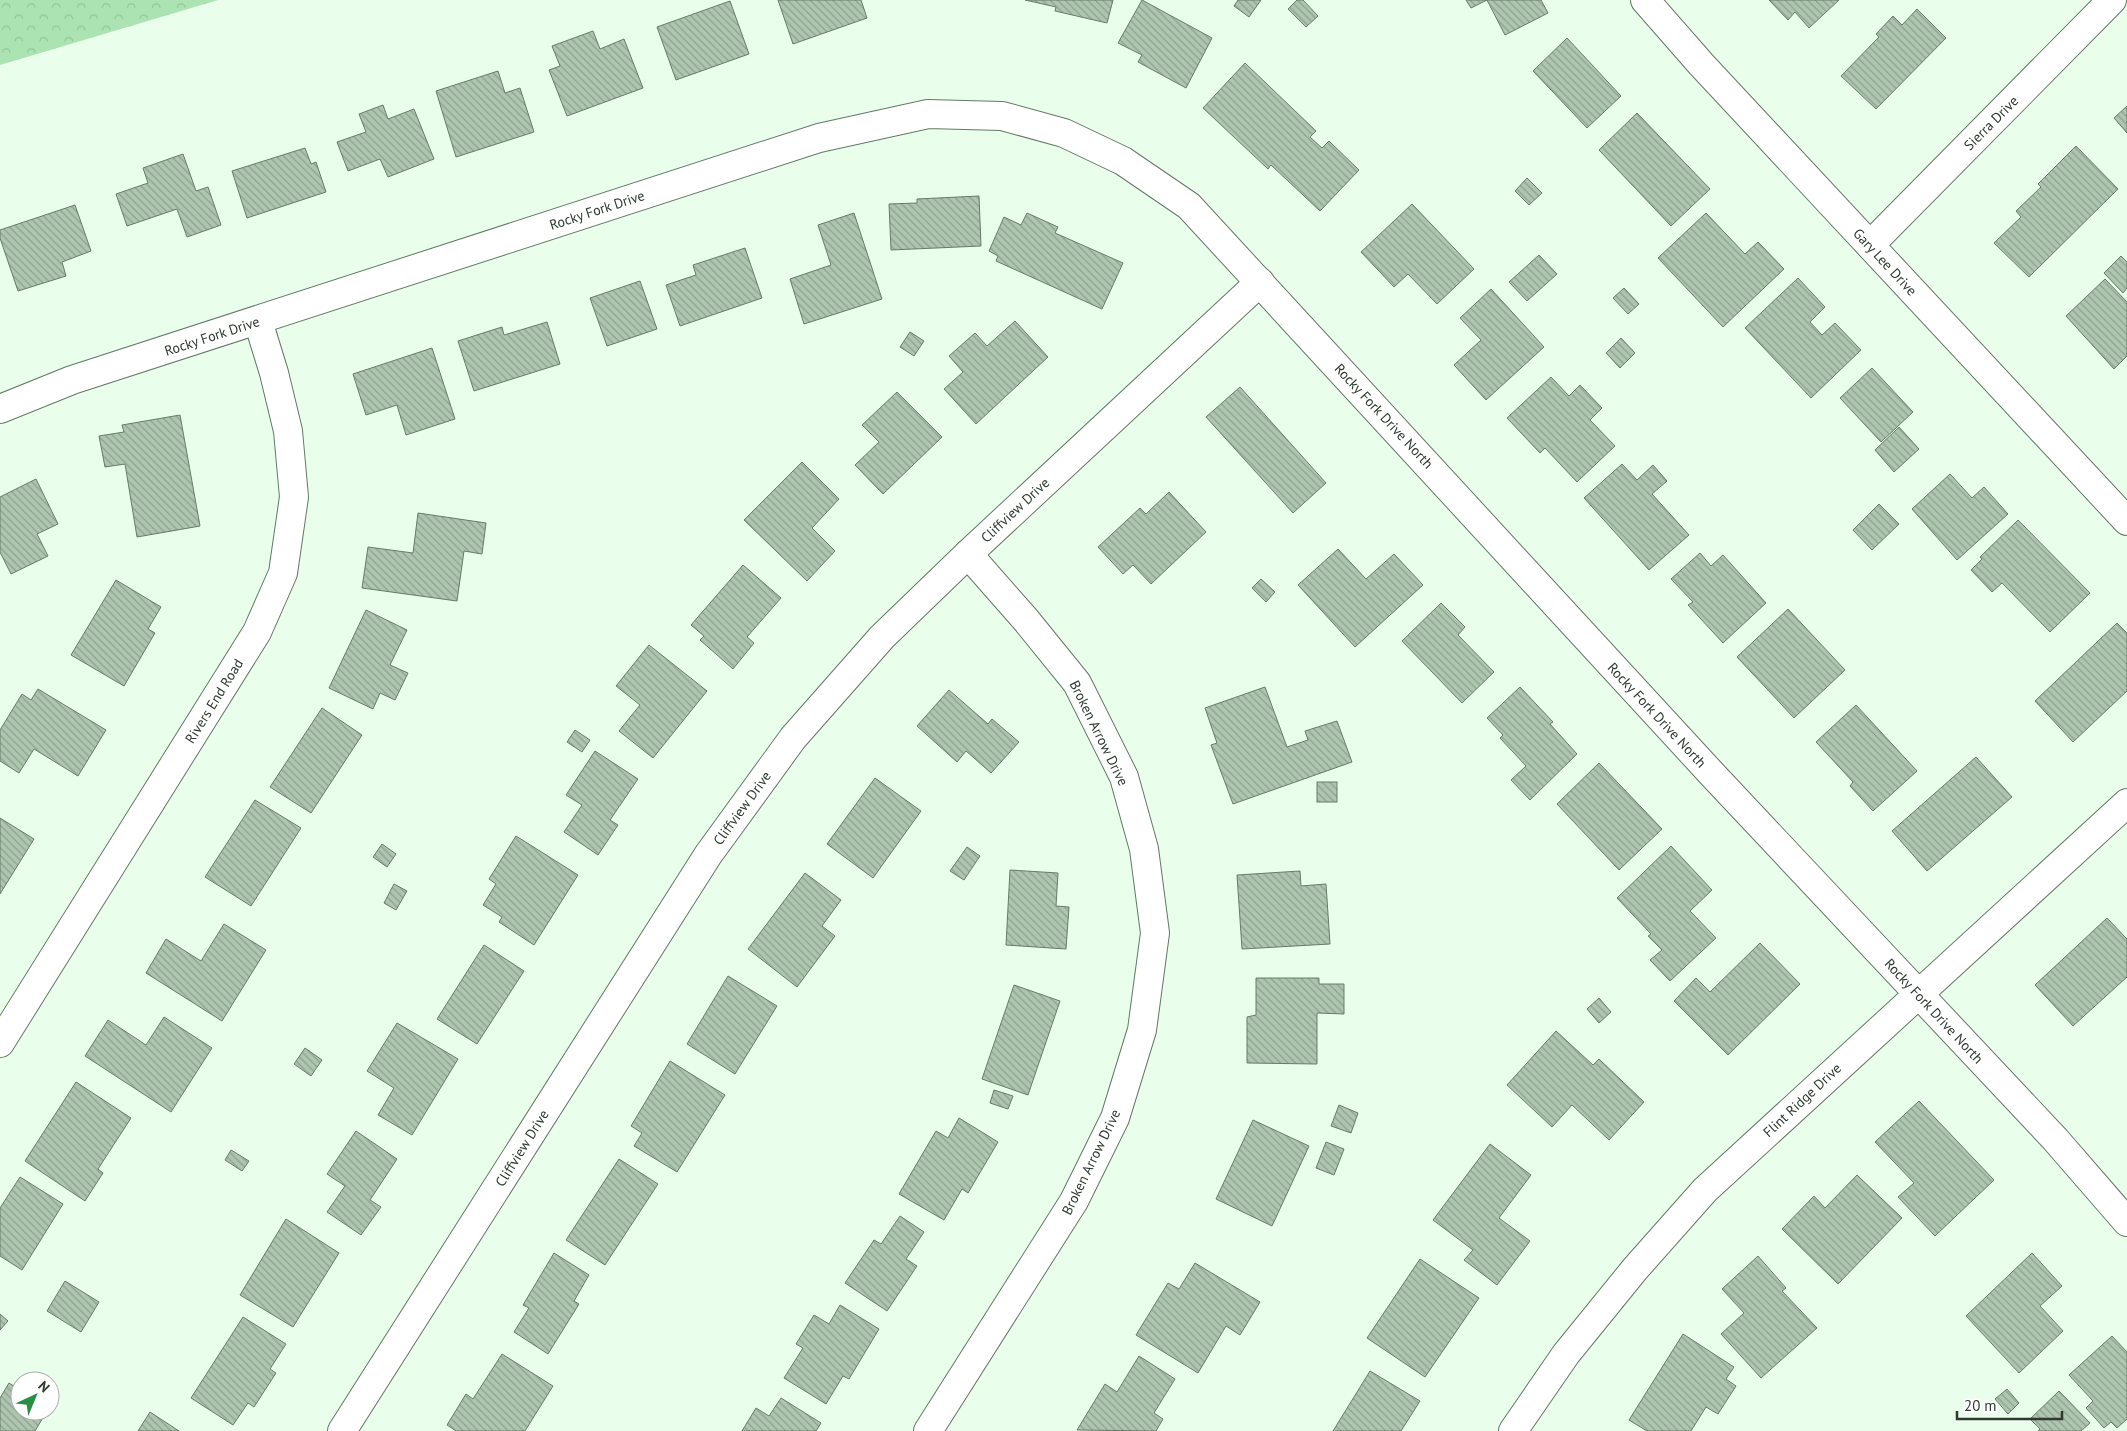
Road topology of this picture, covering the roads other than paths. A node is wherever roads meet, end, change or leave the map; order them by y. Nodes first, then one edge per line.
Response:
1 (1645, 0) edge
2 (2112, 0) edge
3 (1189, 206) joint
4 (1870, 245) junction
5 (1260, 282) junction
6 (258, 321) junction
7 (0, 409) edge
8 (2127, 521) edge
9 (968, 554) junction
10 (2127, 803) edge
11 (1918, 994) junction
12 (0, 1043) edge
13 (2127, 1222) edge
14 (342, 1431) edge
15 (928, 1431) edge
16 (1513, 1431) edge

1 - 4 street, Gary Lee Drive
2 - 4 street, Sierra Drive
3 - 5 street, Rocky Fork Drive North
3 - 6 street, Rocky Fork Drive
4 - 8 street, Gary Lee Drive
5 - 9 street, Cliffview Drive
5 - 11 street, Rocky Fork Drive North
6 - 7 street, Rocky Fork Drive
6 - 12 street, Rivers End Road
9 - 14 street, Cliffview Drive
9 - 15 street, Broken Arrow Drive
10 - 11 street, Flint Ridge Drive
11 - 13 street, Rocky Fork Drive North
11 - 16 street, Flint Ridge Drive

